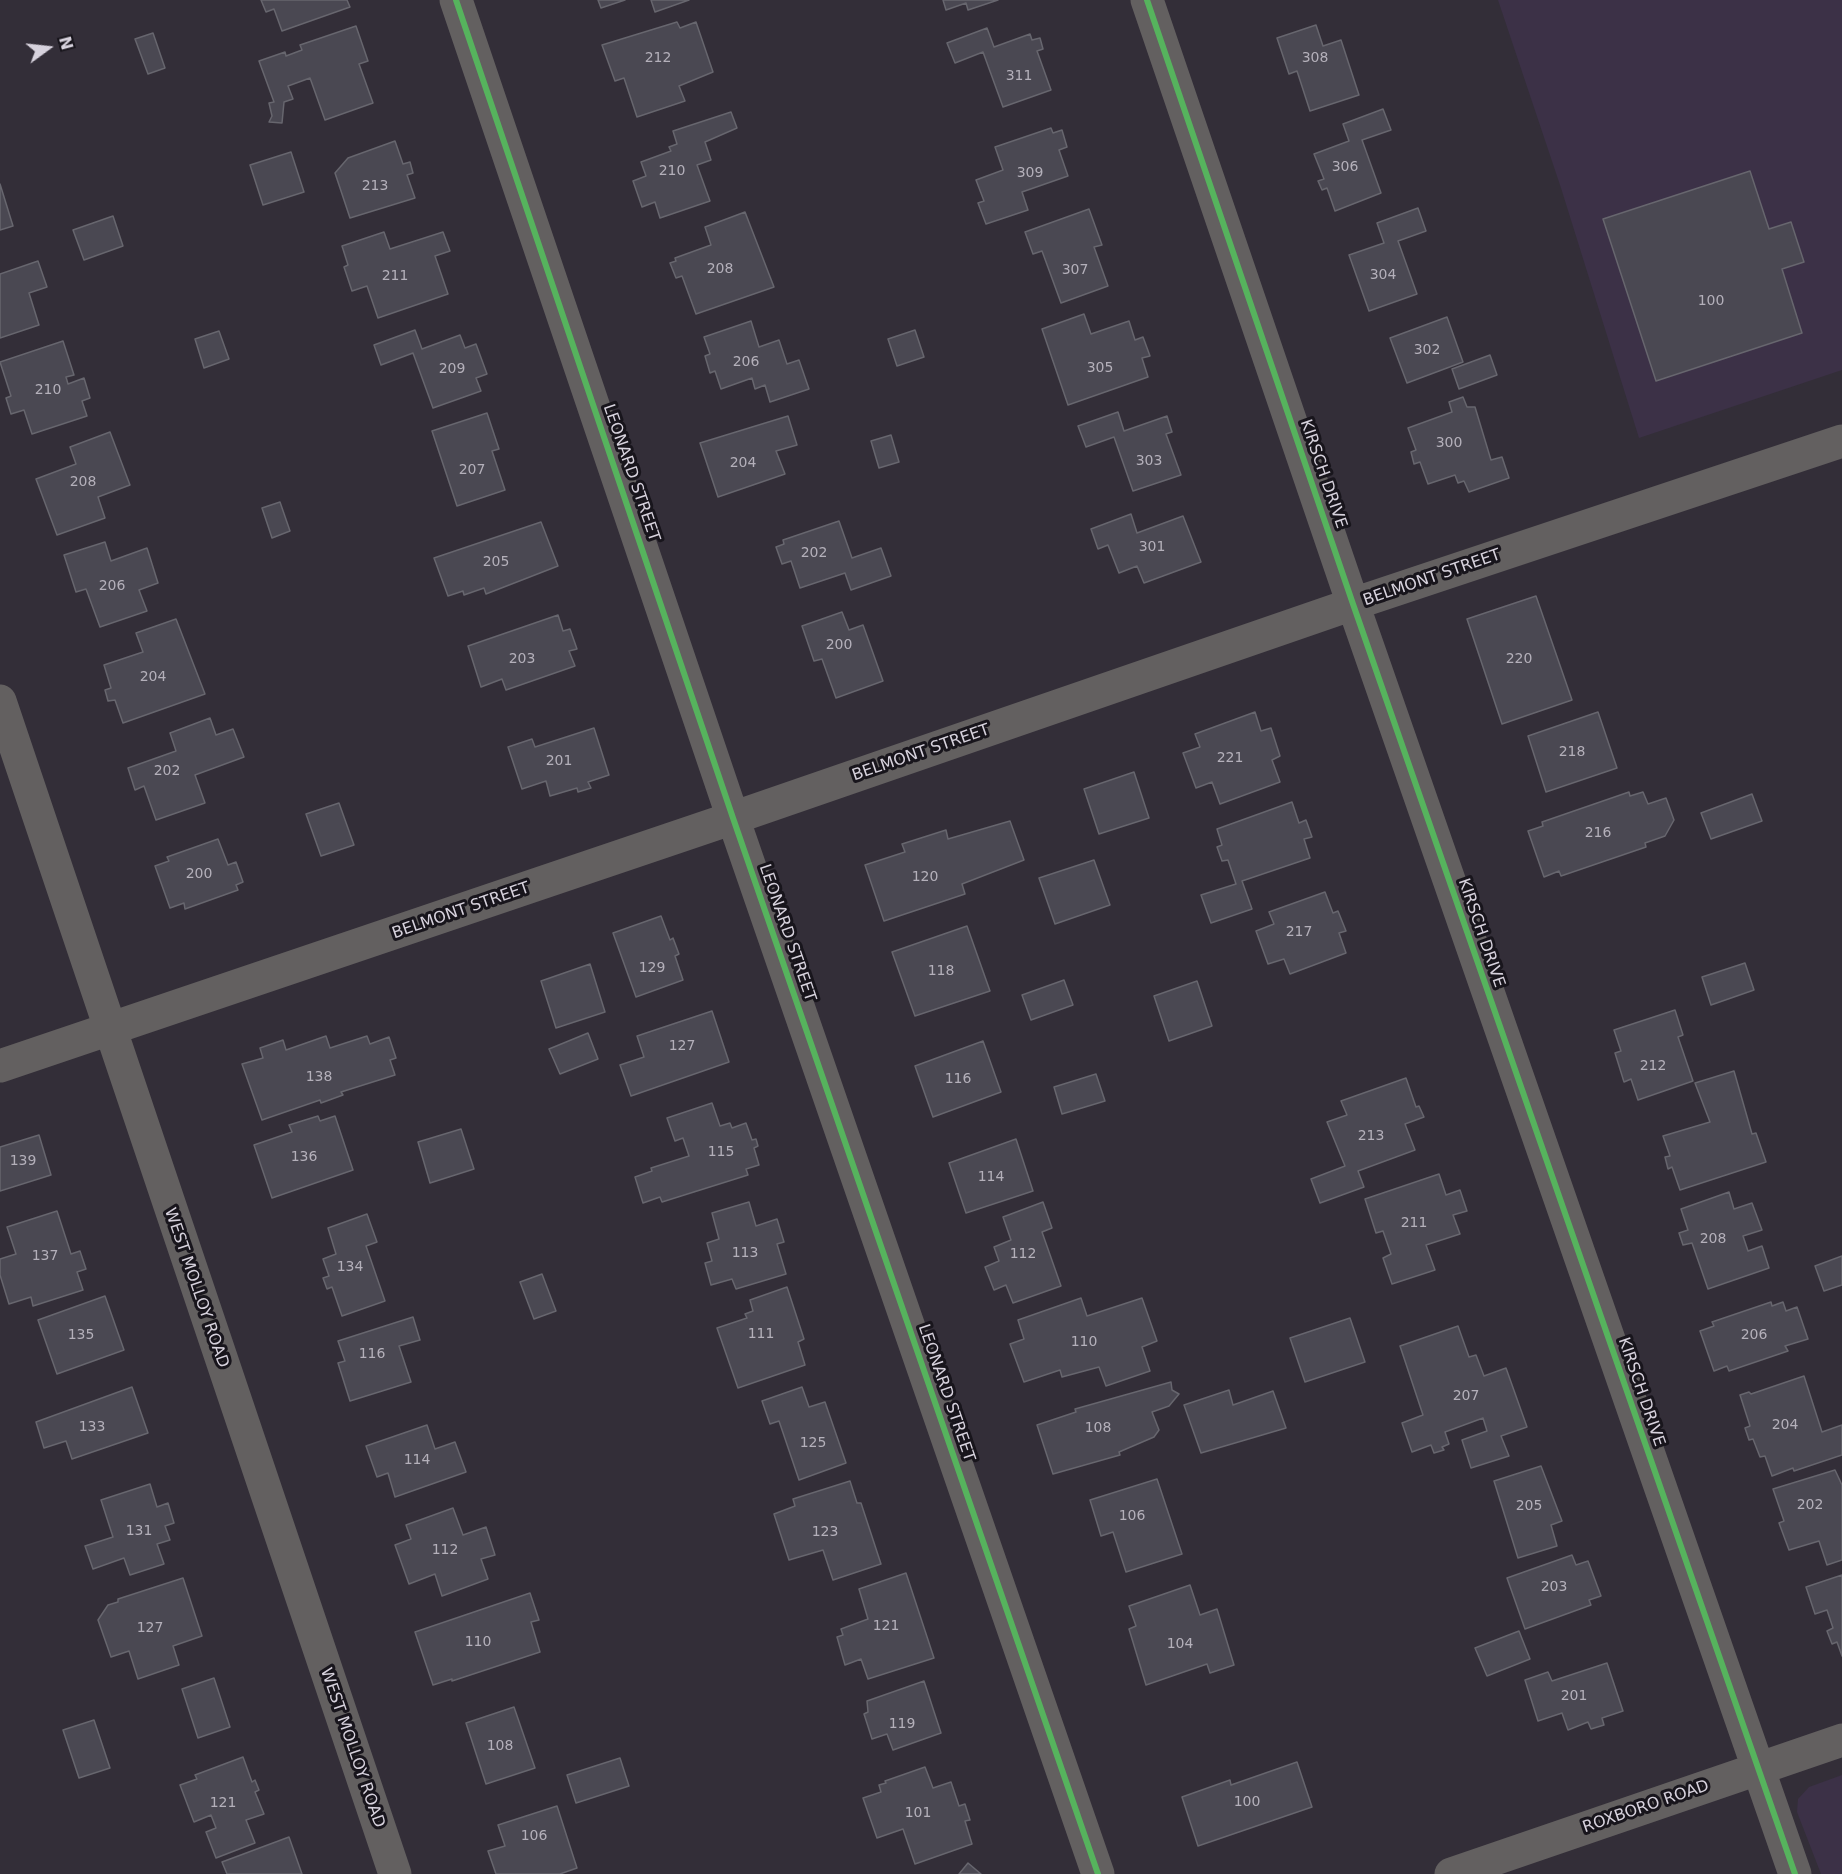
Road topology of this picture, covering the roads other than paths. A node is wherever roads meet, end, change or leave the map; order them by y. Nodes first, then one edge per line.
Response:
1 (456, 0) edge
2 (1147, 0) edge
3 (1842, 441) edge
4 (1353, 604) junction
5 (0, 701) edge
6 (733, 818) junction
7 (109, 1030) junction
8 (0, 1066) edge
9 (1842, 1740) edge
10 (1758, 1768) junction
11 (395, 1874) edge
12 (1098, 1874) edge
13 (1450, 1874) edge
14 (1795, 1874) edge

1 - 6 street, LEONARD STREET
2 - 4 street, KIRSCH DRIVE
3 - 4 street, BELMONT STREET
4 - 6 street, BELMONT STREET
4 - 10 street, KIRSCH DRIVE
5 - 7 street, WEST MOLLOY ROAD
6 - 7 street, BELMONT STREET
6 - 12 street, LEONARD STREET
7 - 8 street, BELMONT STREET
7 - 11 street, WEST MOLLOY ROAD
9 - 10 street, ROXBORO ROAD
10 - 13 street, ROXBORO ROAD
10 - 14 street, KIRSCH DRIVE

